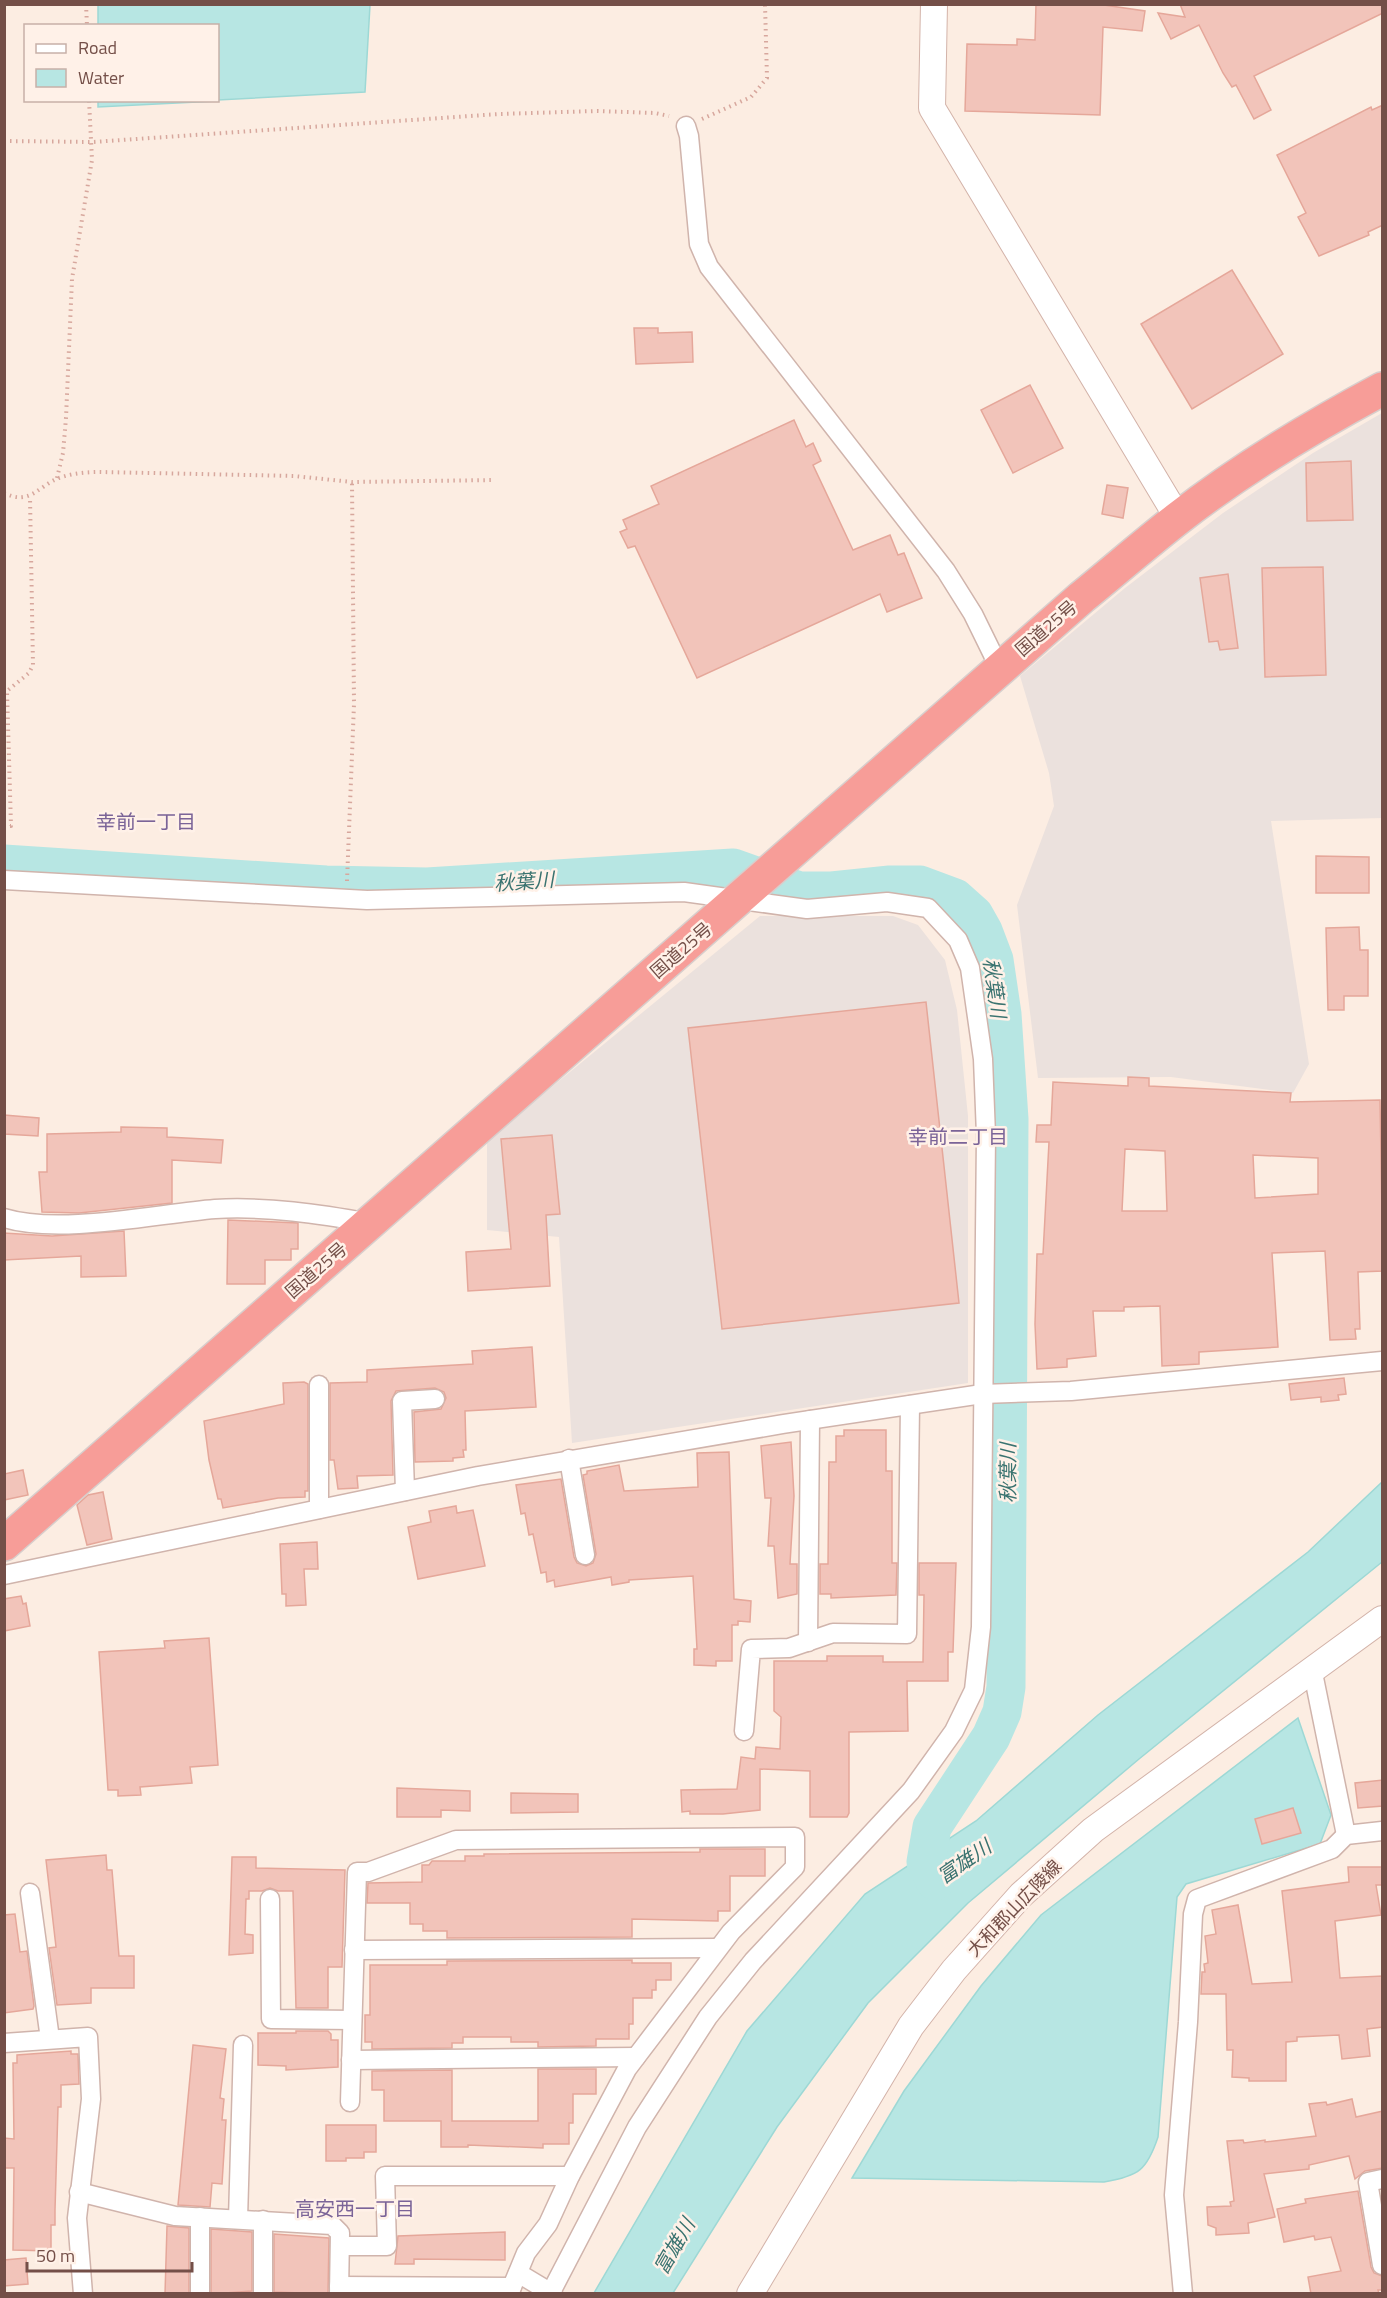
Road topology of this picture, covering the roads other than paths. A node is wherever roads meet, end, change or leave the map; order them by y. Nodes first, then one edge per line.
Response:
1 (934, 4) edge
2 (686, 126) road end
3 (1383, 389) edge
4 (1178, 518) junction
5 (1000, 669) junction
6 (4, 880) edge
7 (746, 893) junction
8 (4, 1218) edge
9 (370, 1223) junction
10 (1383, 1361) edge
11 (319, 1385) dead end
12 (982, 1394) junction
13 (435, 1399) dead end
14 (910, 1405) junction
15 (810, 1420) junction
16 (569, 1459) junction
17 (405, 1491) junction
18 (319, 1509) junction
19 (4, 1544) edge
20 (585, 1555) dead end
21 (4, 1575) edge
22 (1383, 1619) edge
23 (808, 1642) junction
24 (1312, 1668) junction
25 (744, 1731) dead end
26 (1383, 1831) edge
27 (1346, 1835) junction
28 (30, 1893) dead end
29 (270, 1899) dead end
30 (718, 1948) junction
31 (354, 1950) junction
32 (352, 2020) junction
33 (50, 2039) junction
34 (4, 2043) edge
35 (243, 2045) dead end
36 (636, 2057) junction
37 (351, 2060) junction
38 (350, 2102) dead end
39 (570, 2176) junction
40 (1383, 2179) edge
41 (79, 2192) junction
42 (200, 2217) junction
43 (238, 2219) junction
44 (263, 2220) junction
45 (340, 2246) junction
46 (1383, 2265) edge
47 (513, 2284) edge
48 (339, 2290) edge
49 (551, 2293) edge
50 (83, 2294) edge
51 (200, 2294) edge
52 (263, 2294) edge
53 (750, 2294) edge
54 (1183, 2294) edge

1 - 4 main road
2 - 5 street
3 - 4 highway, 国道25号
4 - 5 highway, 国道25号
5 - 7 highway, 国道25号
6 - 7 street
7 - 9 highway, 国道25号
7 - 12 street
8 - 9 street
9 - 19 highway, 国道25号
10 - 12 street
11 - 18 street
12 - 14 street
12 - 49 street
13 - 17 street
14 - 15 street
14 - 23 street
15 - 16 street
15 - 23 street
16 - 17 street
16 - 20 street
17 - 18 street
18 - 21 street
22 - 24 main road, 大和郡山広陵線
23 - 25 street
24 - 27 street
24 - 53 main road, 大和郡山広陵線
26 - 27 street
27 - 54 street
28 - 33 street
29 - 32 street
30 - 31 street
30 - 31 street
30 - 36 street
31 - 32 street
32 - 37 street
33 - 34 street
33 - 41 street
35 - 43 street
36 - 37 street
36 - 39 street
37 - 38 street
39 - 45 street
39 - 47 street
40 - 46 street
41 - 42 street
41 - 50 street
42 - 43 street
42 - 51 street
43 - 44 street
44 - 45 street
44 - 52 street
45 - 48 street
47 - 48 street
47 - 49 street

